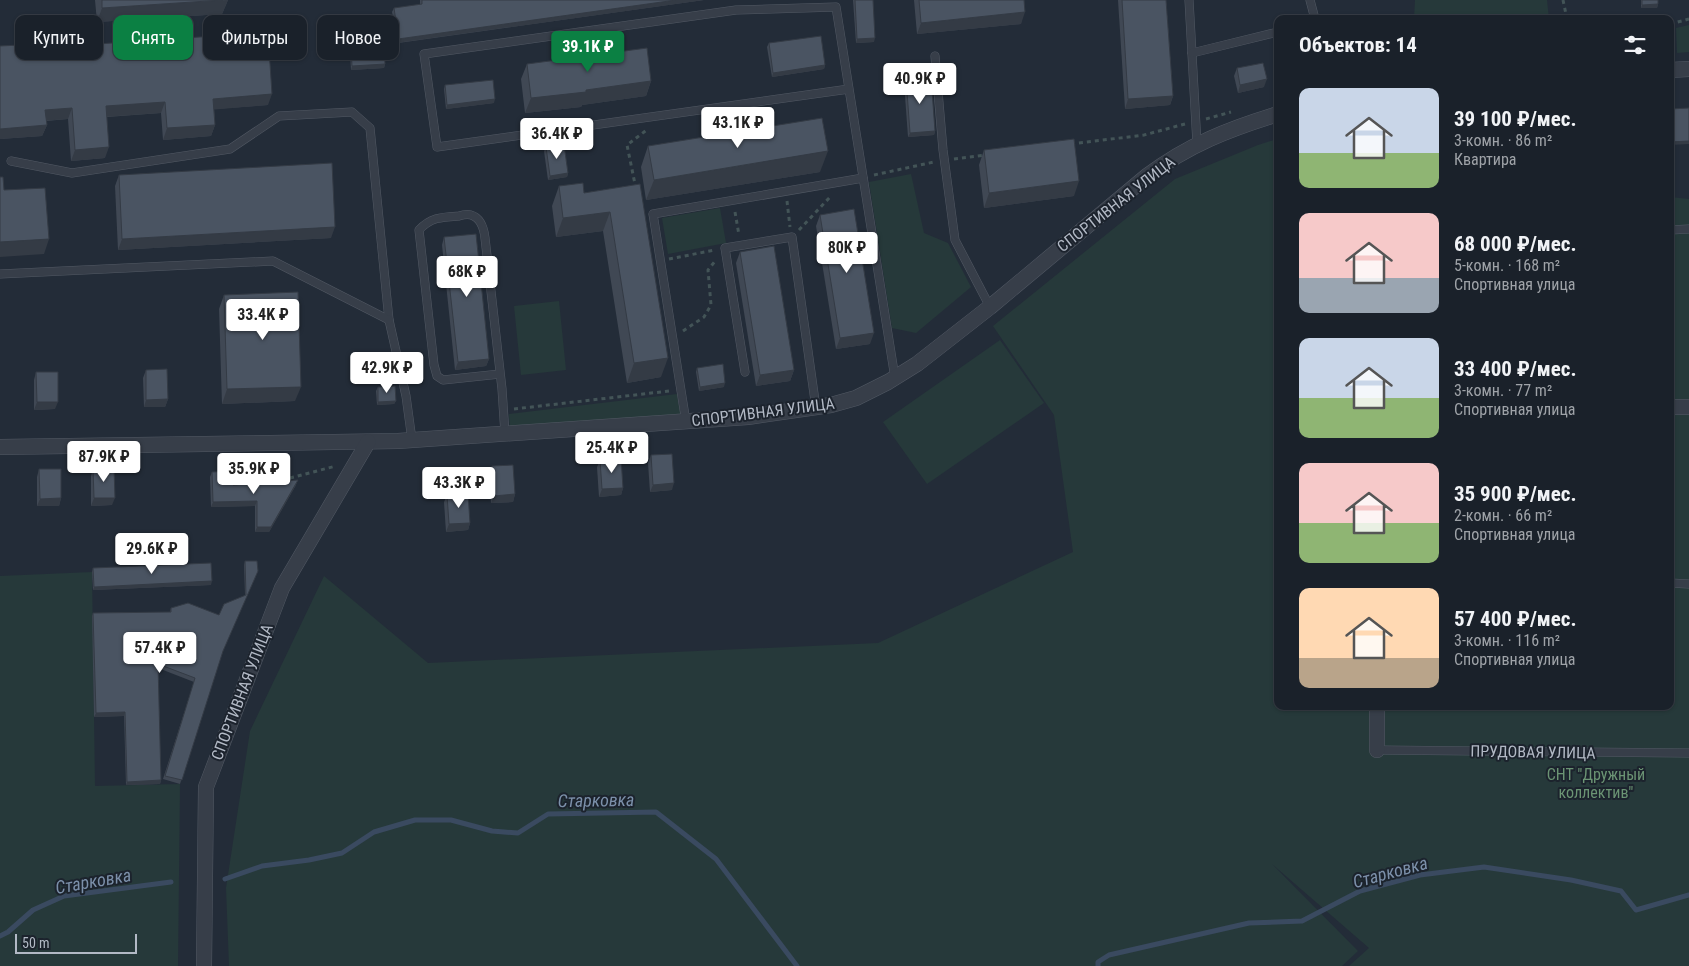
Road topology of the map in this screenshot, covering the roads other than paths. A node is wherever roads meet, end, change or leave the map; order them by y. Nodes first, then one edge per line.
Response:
1 (1188, 0) edge
2 (1310, 0) edge
3 (1314, 15) edge
4 (1274, 33) edge
5 (1192, 53) junction
6 (935, 56) dead end
7 (1689, 69) edge
8 (1674, 70) edge
9 (849, 89) junction
10 (1274, 115) edge
11 (1196, 144) junction
12 (11, 161) dead end
13 (863, 178) junction
14 (1689, 229) edge
15 (1674, 230) edge
16 (0, 274) edge
17 (990, 307) junction
18 (389, 320) junction
19 (746, 372) dead end
20 (500, 374) junction
21 (895, 378) junction
22 (1674, 407) edge
23 (1689, 407) edge
24 (816, 408) junction
25 (686, 422) junction
26 (505, 434) junction
27 (412, 440) junction
28 (368, 442) junction
29 (0, 447) edge
30 (1674, 584) edge
31 (1689, 584) edge
32 (1377, 710) edge
33 (1377, 750) joint
34 (1689, 753) edge
35 (204, 966) edge

1 - 5 lane
2 - 3 lane
4 - 5 lane
5 - 11 lane
6 - 17 lane
7 - 8 street
9 - 9 lane
9 - 13 lane
10 - 11 street, СПОРТИВНАЯ УЛИЦА
11 - 17 street, СПОРТИВНАЯ УЛИЦА
12 - 18 lane
13 - 21 lane
13 - 25 lane
14 - 15 lane
16 - 18 lane
17 - 21 street, СПОРТИВНАЯ УЛИЦА
18 - 27 lane
19 - 24 lane
20 - 20 lane
20 - 26 lane
21 - 24 street, СПОРТИВНАЯ УЛИЦА
22 - 23 street
24 - 25 street, СПОРТИВНАЯ УЛИЦА
25 - 26 street, СПОРТИВНАЯ УЛИЦА
26 - 27 street, СПОРТИВНАЯ УЛИЦА
27 - 28 street, СПОРТИВНАЯ УЛИЦА
28 - 29 street, СПОРТИВНАЯ УЛИЦА
28 - 35 street, СПОРТИВНАЯ УЛИЦА
30 - 31 lane
32 - 33 street
33 - 34 lane, ПРУДОВАЯ УЛИЦА

